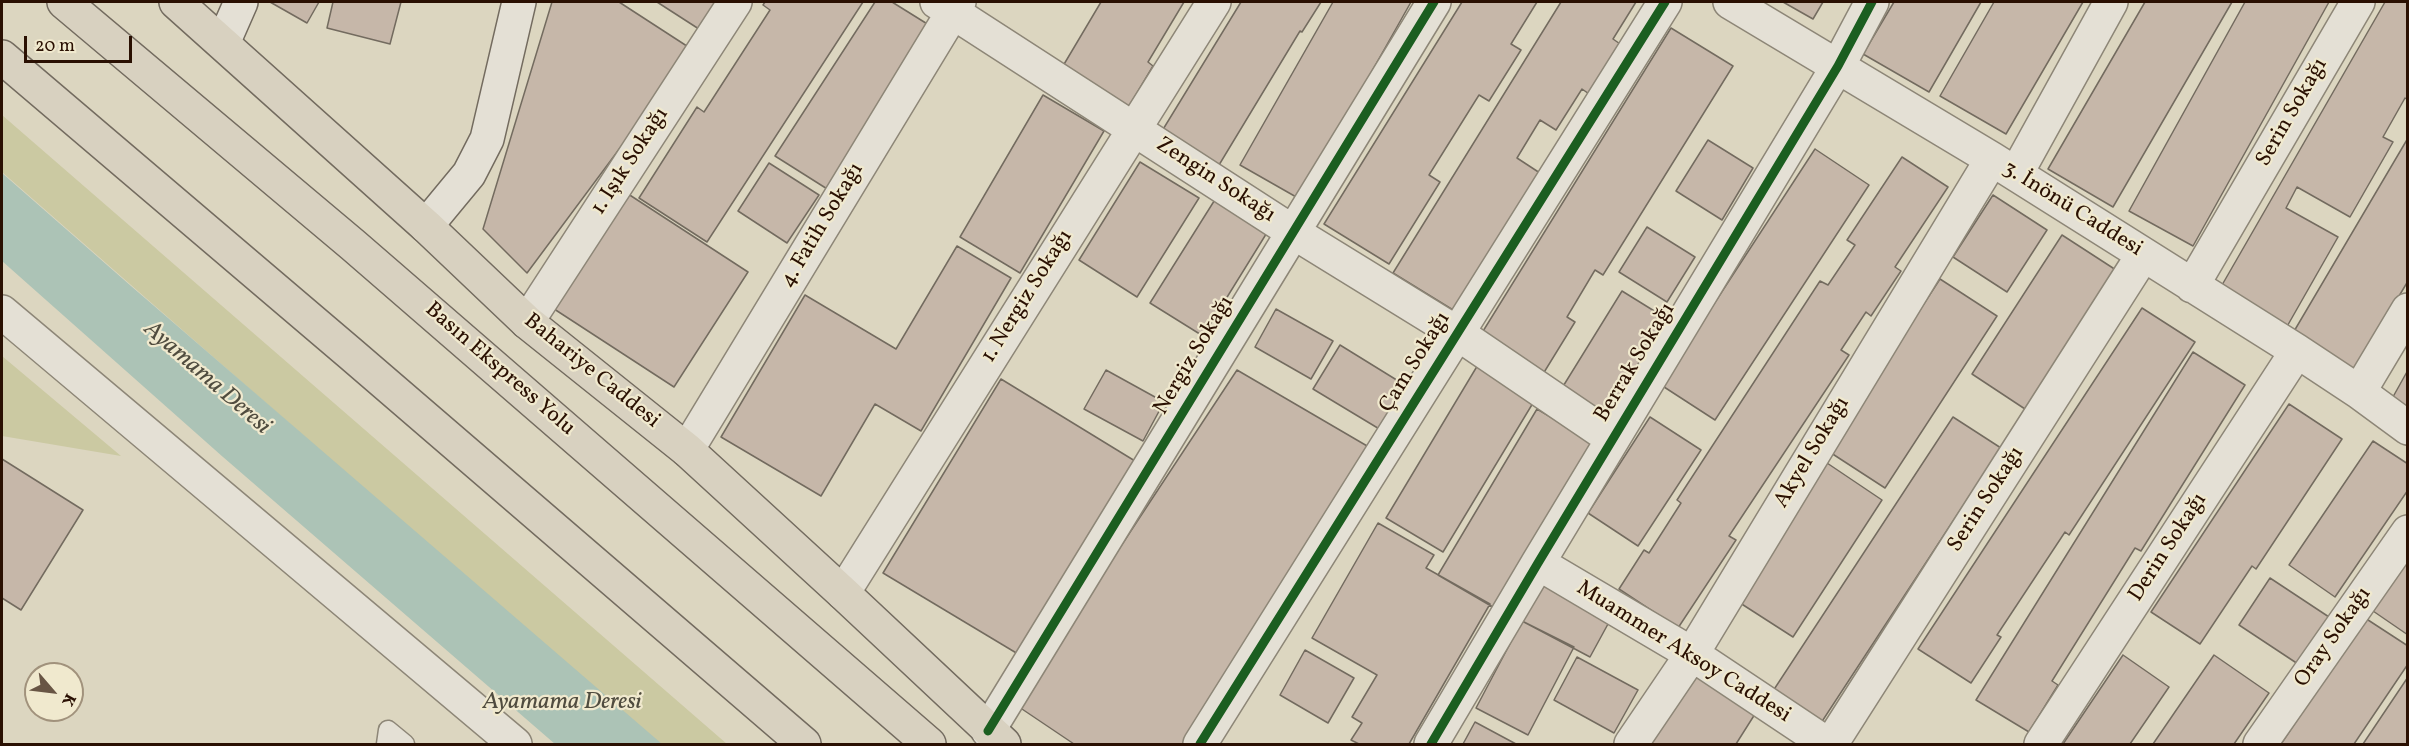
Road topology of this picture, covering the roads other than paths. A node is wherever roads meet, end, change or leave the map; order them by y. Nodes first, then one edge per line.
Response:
1 (64, 2) edge
2 (176, 2) edge
3 (241, 2) edge
4 (519, 2) edge
5 (735, 2) edge
6 (1214, 2) edge
7 (1434, 2) edge
8 (1665, 2) edge
9 (1730, 2) edge
10 (1872, 2) edge
11 (2111, 2) edge
12 (2358, 2) edge
13 (950, 5) edge
14 (223, 43) junction
15 (2, 57) edge
16 (1838, 66) junction
17 (1133, 128) junction
18 (2004, 166) junction
19 (426, 226) junction
20 (1293, 232) junction
21 (2143, 255) junction
22 (2192, 286) junction
23 (2408, 309) edge
24 (2, 312) edge
25 (527, 322) junction
26 (1457, 333) junction
27 (2297, 351) junction
28 (2358, 392) junction
29 (2408, 428) edge
30 (1613, 439) junction
31 (687, 450) junction
32 (2408, 532) edge
33 (1538, 562) junction
34 (843, 593) junction
35 (1692, 654) junction
36 (996, 738) edge
37 (386, 744) edge
38 (405, 744) edge
39 (515, 744) edge
40 (804, 744) edge
41 (929, 744) edge
42 (1200, 744) edge
43 (1431, 744) edge
44 (1631, 744) edge
45 (1829, 744) edge
46 (2041, 744) edge
47 (2260, 744) edge

1 - 41 main road, Basın Ekspress Yolu
2 - 14 main road, Bahariye Caddesi
3 - 14 street
4 - 19 street
5 - 25 street, 1. Işık Sokağı
6 - 17 street, 1. Nergiz Sokağı
7 - 20 street, Nergiz Sokağı
8 - 26 street, Çam Sokağı
9 - 16 street, 3. İnönü Caddesi
10 - 16 street, Berrak Sokağı
11 - 18 street, Akyel Sokağı
12 - 22 street, Serin Sokağı
13 - 17 street, Zengin Sokağı
13 - 31 street, 4. Fatih Sokağı
14 - 19 main road, Bahariye Caddesi
15 - 40 main road
16 - 18 street, 3. İnönü Caddesi
16 - 30 street, Berrak Sokağı
17 - 20 street, Zengin Sokağı
17 - 34 street, 1. Nergiz Sokağı
18 - 21 street, 3. İnönü Caddesi
18 - 35 street, Akyel Sokağı
19 - 25 main road, Bahariye Caddesi
20 - 26 street, Zengin Sokağı
20 - 36 street, Nergiz Sokağı
21 - 22 street, 3. İnönü Caddesi
21 - 45 street, Serin Sokağı
22 - 27 street, 3. İnönü Caddesi
23 - 28 street
24 - 39 street
25 - 31 main road, Bahariye Caddesi
26 - 30 street, Zengin Sokağı
26 - 42 street, Çam Sokağı
27 - 28 street, 3. İnönü Caddesi
27 - 46 street, Derin Sokağı
28 - 29 street, 3. İnönü Caddesi
30 - 33 street, Berrak Sokağı
31 - 34 main road, Bahariye Caddesi
32 - 47 street, Oray Sokağı
33 - 35 street, Muammer Aksoy Caddesi
33 - 43 street, Berrak Sokağı
34 - 36 main road, Bahariye Caddesi
35 - 44 street, Akyel Sokağı
35 - 45 street, Muammer Aksoy Caddesi
37 - 38 lane

